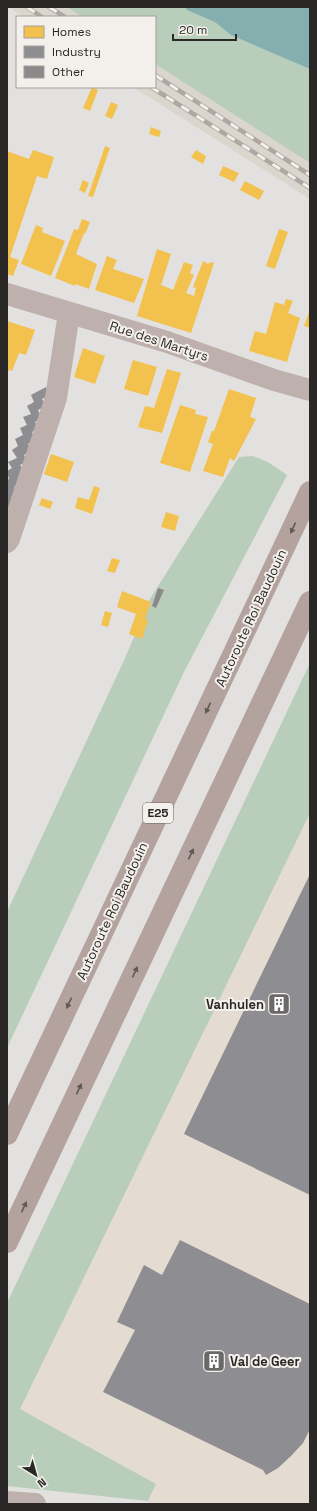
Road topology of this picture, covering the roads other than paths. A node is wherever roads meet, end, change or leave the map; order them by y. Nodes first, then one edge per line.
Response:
1 (7, 294) edge
2 (69, 313) junction
3 (310, 390) edge
4 (310, 492) edge
5 (7, 542) edge
6 (310, 602) edge
7 (7, 1134) edge
8 (7, 1242) edge
9 (7, 1502) edge
10 (35, 1504) edge

1 - 2 street, Rue des Martyrs
2 - 3 street, Rue des Martyrs
2 - 5 street
4 -> 7 highway, Autoroute Roi Baudouin / E25
8 -> 6 highway
9 - 10 street

